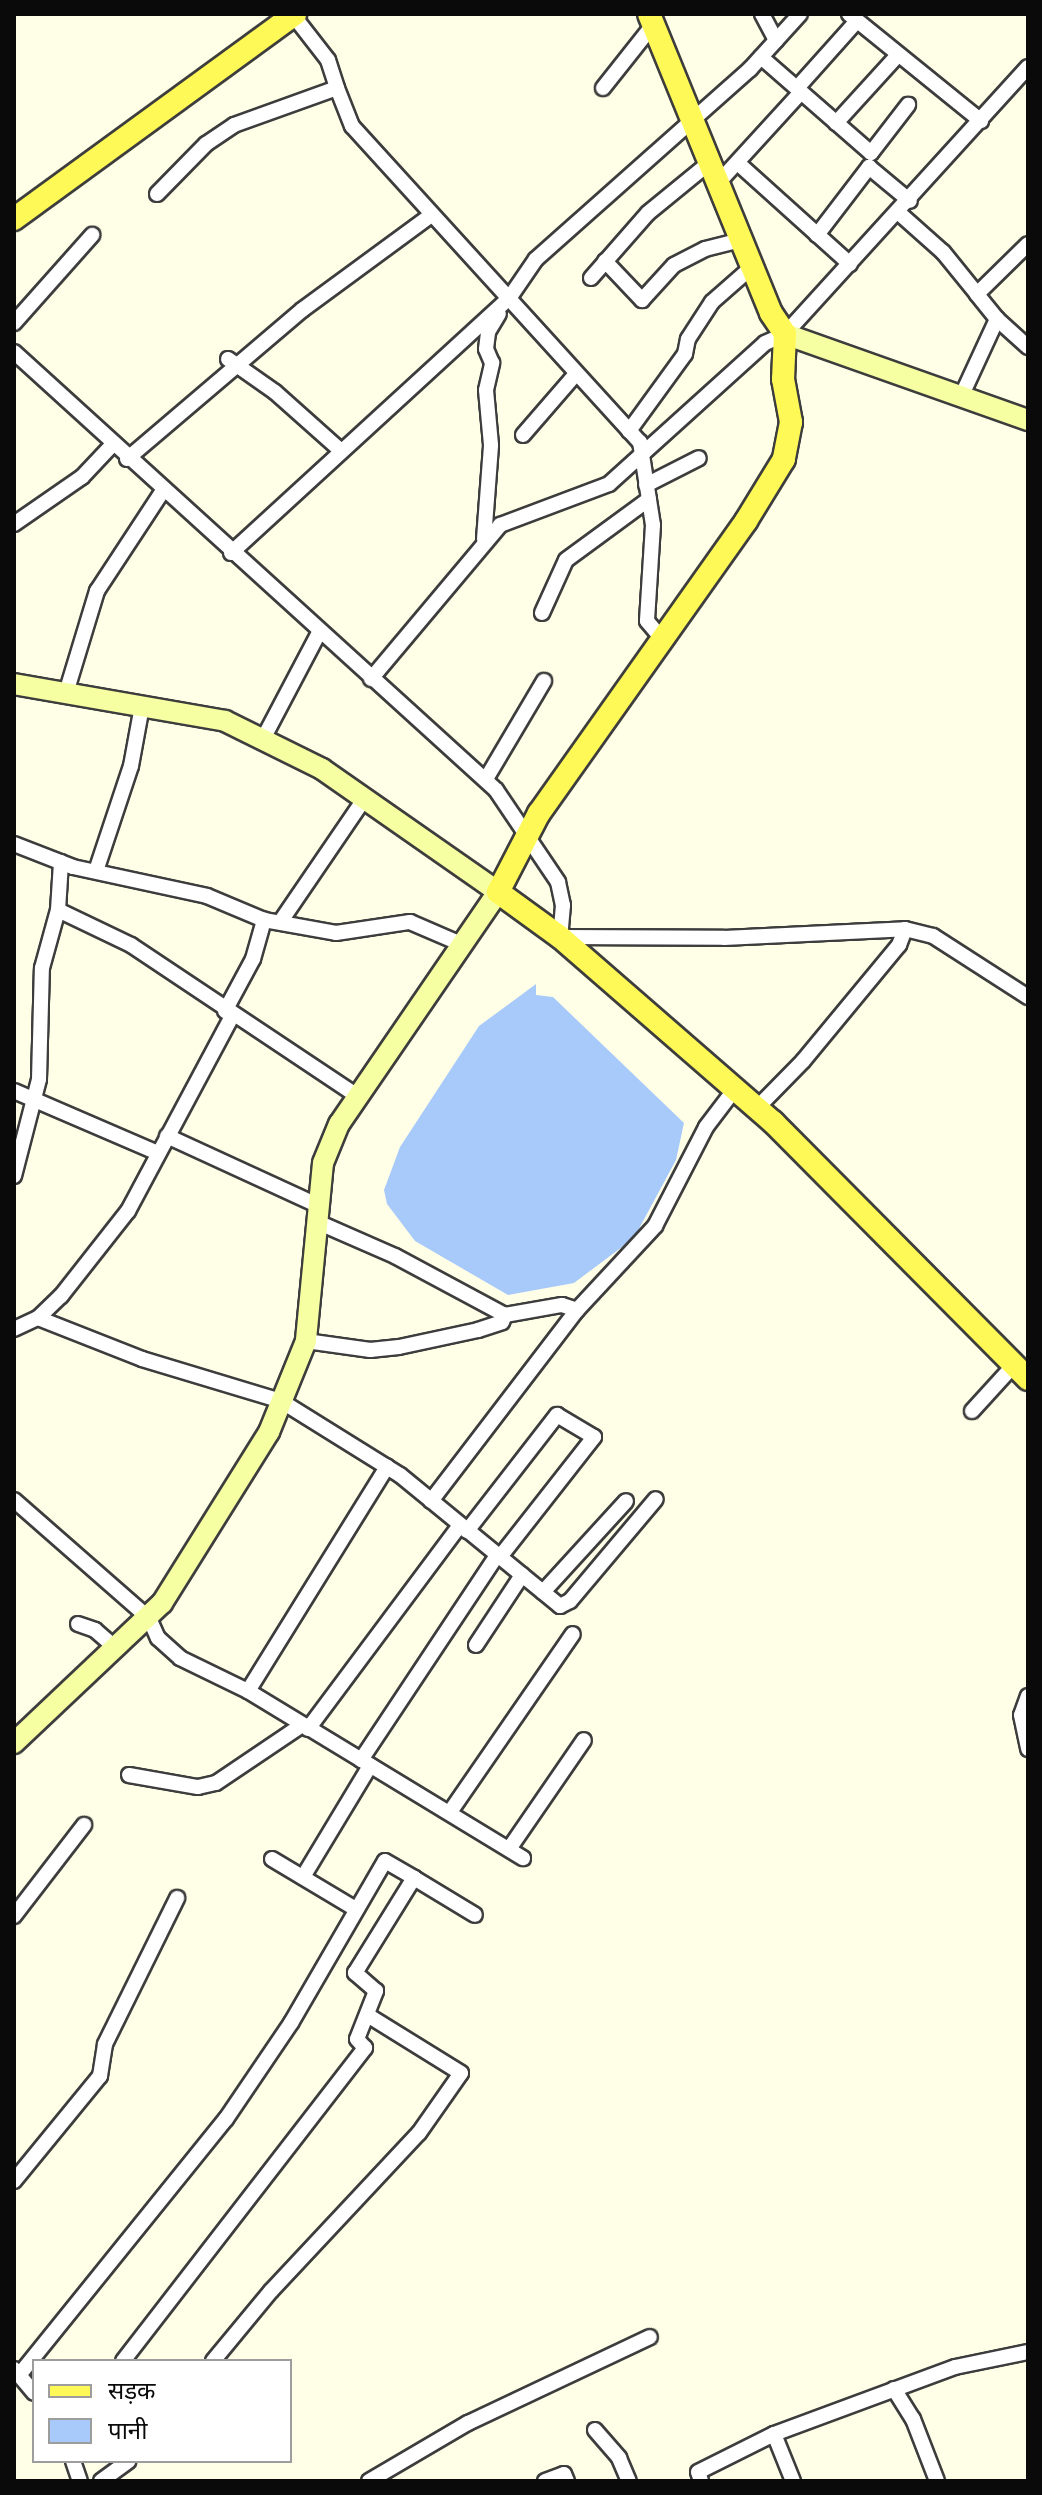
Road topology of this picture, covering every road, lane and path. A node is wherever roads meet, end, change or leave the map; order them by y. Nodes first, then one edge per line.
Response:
1 (762, 14) edge
2 (800, 14) edge
3 (294, 15) edge
4 (853, 18) edge
5 (651, 19) edge
6 (776, 40) junction
7 (761, 57) junction
8 (896, 57) junction
9 (1028, 67) edge
10 (337, 88) junction
11 (603, 88) dead end
12 (799, 90) junction
13 (908, 105) dead end
14 (981, 121) junction
15 (693, 122) junction
16 (836, 123) junction
17 (740, 165) junction
18 (713, 173) junction
19 (157, 194) dead end
20 (910, 201) junction
21 (899, 213) junction
22 (430, 216) junction
23 (14, 219) edge
24 (92, 235) dead end
25 (817, 235) junction
26 (741, 240) junction
27 (1028, 244) edge
28 (605, 261) junction
29 (850, 264) junction
30 (752, 267) junction
31 (591, 278) dead end
32 (977, 294) junction
33 (510, 297) junction
34 (997, 319) junction
35 (14, 323) edge
36 (785, 334) junction
37 (1028, 347) edge
38 (14, 352) edge
39 (233, 362) junction
40 (575, 375) junction
41 (961, 397) junction
42 (1028, 420) edge
43 (629, 431) junction
44 (523, 435) dead end
45 (112, 445) junction
46 (340, 450) junction
47 (641, 457) junction
48 (699, 458) dead end
49 (127, 459) junction
50 (162, 492) junction
51 (647, 492) junction
52 (14, 524) edge
53 (484, 539) junction
54 (231, 553) junction
55 (542, 613) dead end
56 (319, 633) junction
57 (662, 639) junction
58 (371, 679) junction
59 (544, 681) dead end
60 (14, 684) edge
61 (66, 693) junction
62 (142, 706) junction
63 (263, 739) junction
64 (486, 779) junction
65 (365, 798) junction
66 (528, 836) junction
67 (14, 844) edge
68 (61, 862) junction
69 (96, 871) junction
70 (498, 892) junction
71 (58, 910) junction
72 (264, 920) junction
73 (281, 921) junction
74 (905, 929) junction
75 (560, 937) junction
76 (461, 944) junction
77 (1028, 997) edge
78 (228, 1013) junction
79 (735, 1089) junction
80 (14, 1091) edge
81 (356, 1095) junction
82 (35, 1100) junction
83 (757, 1108) junction
84 (167, 1136) junction
85 (158, 1153) junction
86 (17, 1155) edge
87 (14, 1176) edge
88 (316, 1213) junction
89 (577, 1310) junction
90 (505, 1315) junction
91 (38, 1318) junction
92 (14, 1329) edge
93 (306, 1341) junction
94 (1021, 1372) edge
95 (281, 1401) junction
96 (972, 1411) dead end
97 (387, 1467) junction
98 (656, 1499) dead end
99 (14, 1500) edge
100 (431, 1501) junction
101 (626, 1501) dead end
102 (463, 1528) junction
103 (498, 1556) junction
104 (522, 1575) junction
105 (543, 1592) junction
106 (149, 1618) junction
107 (78, 1624) dead end
108 (573, 1634) dead end
109 (476, 1645) dead end
110 (117, 1649) junction
111 (248, 1691) junction
112 (1028, 1696) edge
113 (305, 1727) junction
114 (17, 1735) edge
115 (584, 1740) dead end
116 (1028, 1749) edge
117 (365, 1763) junction
118 (129, 1775) dead end
119 (450, 1812) junction
120 (84, 1825) dead end
121 (509, 1849) junction
122 (523, 1858) dead end
123 (272, 1859) dead end
124 (303, 1877) junction
125 (414, 1878) junction
126 (177, 1898) dead end
127 (354, 1908) junction
128 (475, 1915) dead end
129 (14, 1916) edge
130 (369, 2016) junction
131 (14, 2181) edge
132 (650, 2337) dead end
133 (1028, 2352) edge
134 (125, 2359) edge
135 (215, 2359) edge
136 (17, 2371) edge
137 (894, 2389) junction
138 (32, 2390) edge
139 (595, 2430) dead end
140 (774, 2434) junction
141 (126, 2463) edge
142 (101, 2481) edge
143 (369, 2481) edge
144 (545, 2481) edge
145 (567, 2481) edge
146 (629, 2481) edge
147 (701, 2481) edge
148 (793, 2481) edge
149 (937, 2481) edge

1 - 6 street
2 - 6 street
3 - 10 street
3 - 23 main road
4 - 8 street
4 - 12 street
5 - 11 street
5 - 15 main road
6 - 7 street
7 - 12 street
7 - 15 street
8 - 14 street
8 - 16 street
9 - 14 street
10 - 19 street
10 - 22 street
12 - 16 street
12 - 17 street
13 - 16 street
14 - 20 street
15 - 18 main road
15 - 33 street
17 - 18 street
17 - 25 street
18 - 26 main road
18 - 28 street
20 - 21 street
20 - 25 street
21 - 29 street
21 - 32 street
22 - 33 street
22 - 39 street
24 - 35 street
25 - 29 street
26 - 28 street
26 - 30 main road
27 - 32 street
28 - 31 street
29 - 36 street
30 - 36 main road
30 - 43 street
32 - 34 street
33 - 40 street
33 - 46 street
33 - 53 street
34 - 37 street
34 - 41 street
36 - 41 main road
36 - 47 street
36 - 57 main road
38 - 45 street
39 - 46 street
39 - 49 street
40 - 43 street
40 - 44 street
41 - 42 main road
43 - 47 street
45 - 49 street
45 - 52 street
46 - 54 street
47 - 51 street
47 - 53 street
48 - 51 street
49 - 50 street
50 - 54 street
50 - 61 street
51 - 55 street
51 - 57 street
53 - 58 street
54 - 56 street
56 - 58 street
56 - 63 street
57 - 66 main road
58 - 64 street
59 - 64 street
60 - 61 main road
61 - 62 main road
62 - 63 main road
62 - 69 street
63 - 65 main road
64 - 66 street
65 - 70 main road
65 - 73 street
66 - 70 main road
66 - 75 street
67 - 68 street
68 - 69 street
68 - 71 street
69 - 72 street
70 - 75 main road
70 - 76 main road
71 - 78 street
71 - 82 street
72 - 73 street
72 - 78 street
73 - 76 street
74 - 75 street
74 - 77 street
74 - 83 street
75 - 79 main road
76 - 81 main road
78 - 81 street
78 - 84 street
79 - 83 main road
79 - 89 street
80 - 82 street
81 - 88 main road
82 - 85 street
82 - 86 street
83 - 94 main road
84 - 85 street
84 - 88 street
85 - 91 street
86 - 87 street
88 - 90 street
88 - 93 main road
89 - 90 street
89 - 100 street
90 - 93 street
91 - 92 street
91 - 95 street
93 - 95 main road
94 - 96 street
95 - 97 street
95 - 106 main road
97 - 100 street
97 - 111 street
98 - 105 street
99 - 106 street
100 - 102 street
101 - 105 street
102 - 103 street
102 - 103 street
102 - 113 street
103 - 104 street
103 - 117 street
104 - 105 street
104 - 109 street
106 - 110 main road
106 - 111 street
107 - 110 street
108 - 119 street
110 - 114 main road
111 - 113 street
112 - 116 street
113 - 117 street
113 - 118 street
115 - 121 street
117 - 119 street
117 - 124 street
119 - 121 street
120 - 129 street
121 - 122 street
123 - 124 street
124 - 127 street
125 - 127 street
125 - 128 street
125 - 130 street
126 - 131 street
127 - 136 street
130 - 134 street
130 - 135 street
132 - 143 street
133 - 137 street
136 - 138 street
137 - 140 street
137 - 149 street
139 - 146 street
140 - 147 street
140 - 148 street
141 - 142 street
144 - 145 street

